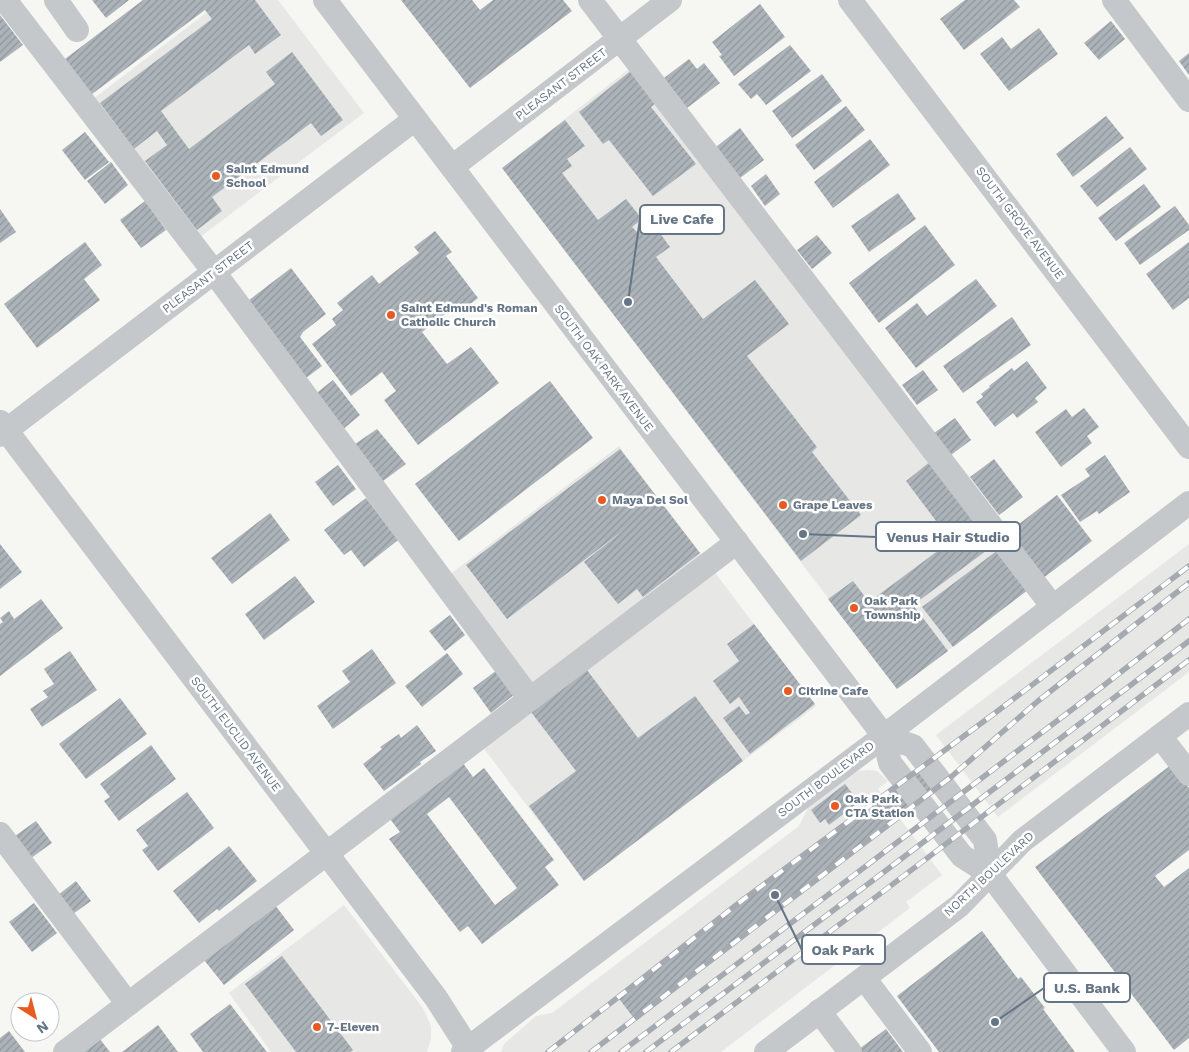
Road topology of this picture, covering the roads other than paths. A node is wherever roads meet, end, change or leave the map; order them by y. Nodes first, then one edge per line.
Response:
1 (5, 0) edge
2 (56, 0) edge
3 (324, 0) edge
4 (590, 0) edge
5 (670, 0) edge
6 (850, 0) edge
7 (1114, 0) edge
8 (77, 30) dead end
9 (620, 38) junction
10 (1189, 100) edge
11 (415, 119) junction
12 (452, 167) junction
13 (214, 272) junction
14 (2, 429) edge
15 (1189, 447) edge
16 (1189, 503) edge
17 (737, 542) junction
18 (1053, 607) junction
19 (530, 699) junction
20 (1189, 714) edge
21 (884, 736) junction
22 (1160, 736) junction
23 (1189, 774) edge
24 (0, 834) edge
25 (326, 854) junction
26 (990, 874) junction
27 (864, 978) junction
28 (128, 1004) junction
29 (820, 1012) junction
30 (467, 1051) edge
31 (65, 1052) edge
32 (766, 1052) edge
33 (850, 1052) edge
34 (920, 1052) edge
35 (1124, 1052) edge

1 - 13 street
2 - 8 street
3 - 11 street, SOUTH OAK PARK AVENUE
4 - 9 street
5 - 9 street, PLEASANT STREET
6 - 15 street, SOUTH GROVE AVENUE
7 - 10 street
9 - 12 street, PLEASANT STREET
9 - 18 street
11 - 12 street, SOUTH OAK PARK AVENUE
11 - 13 street, PLEASANT STREET
12 - 17 street, SOUTH OAK PARK AVENUE
13 - 14 street, PLEASANT STREET
13 - 19 street
14 - 25 street, SOUTH EUCLID AVENUE
16 - 18 street, SOUTH BOULEVARD
17 - 19 street
17 - 21 street, SOUTH OAK PARK AVENUE
18 - 21 street, SOUTH BOULEVARD
19 - 25 street
20 - 22 street, NORTH BOULEVARD
21 - 26 street
21 - 30 street, SOUTH BOULEVARD
22 - 23 street
22 - 26 street, NORTH BOULEVARD
24 - 28 street
25 - 28 street
25 - 30 street, SOUTH EUCLID AVENUE
26 - 27 street, NORTH BOULEVARD
26 - 35 street
27 - 29 street, NORTH BOULEVARD
27 - 34 street
28 - 31 street
29 - 32 street, NORTH BOULEVARD
29 - 33 street

